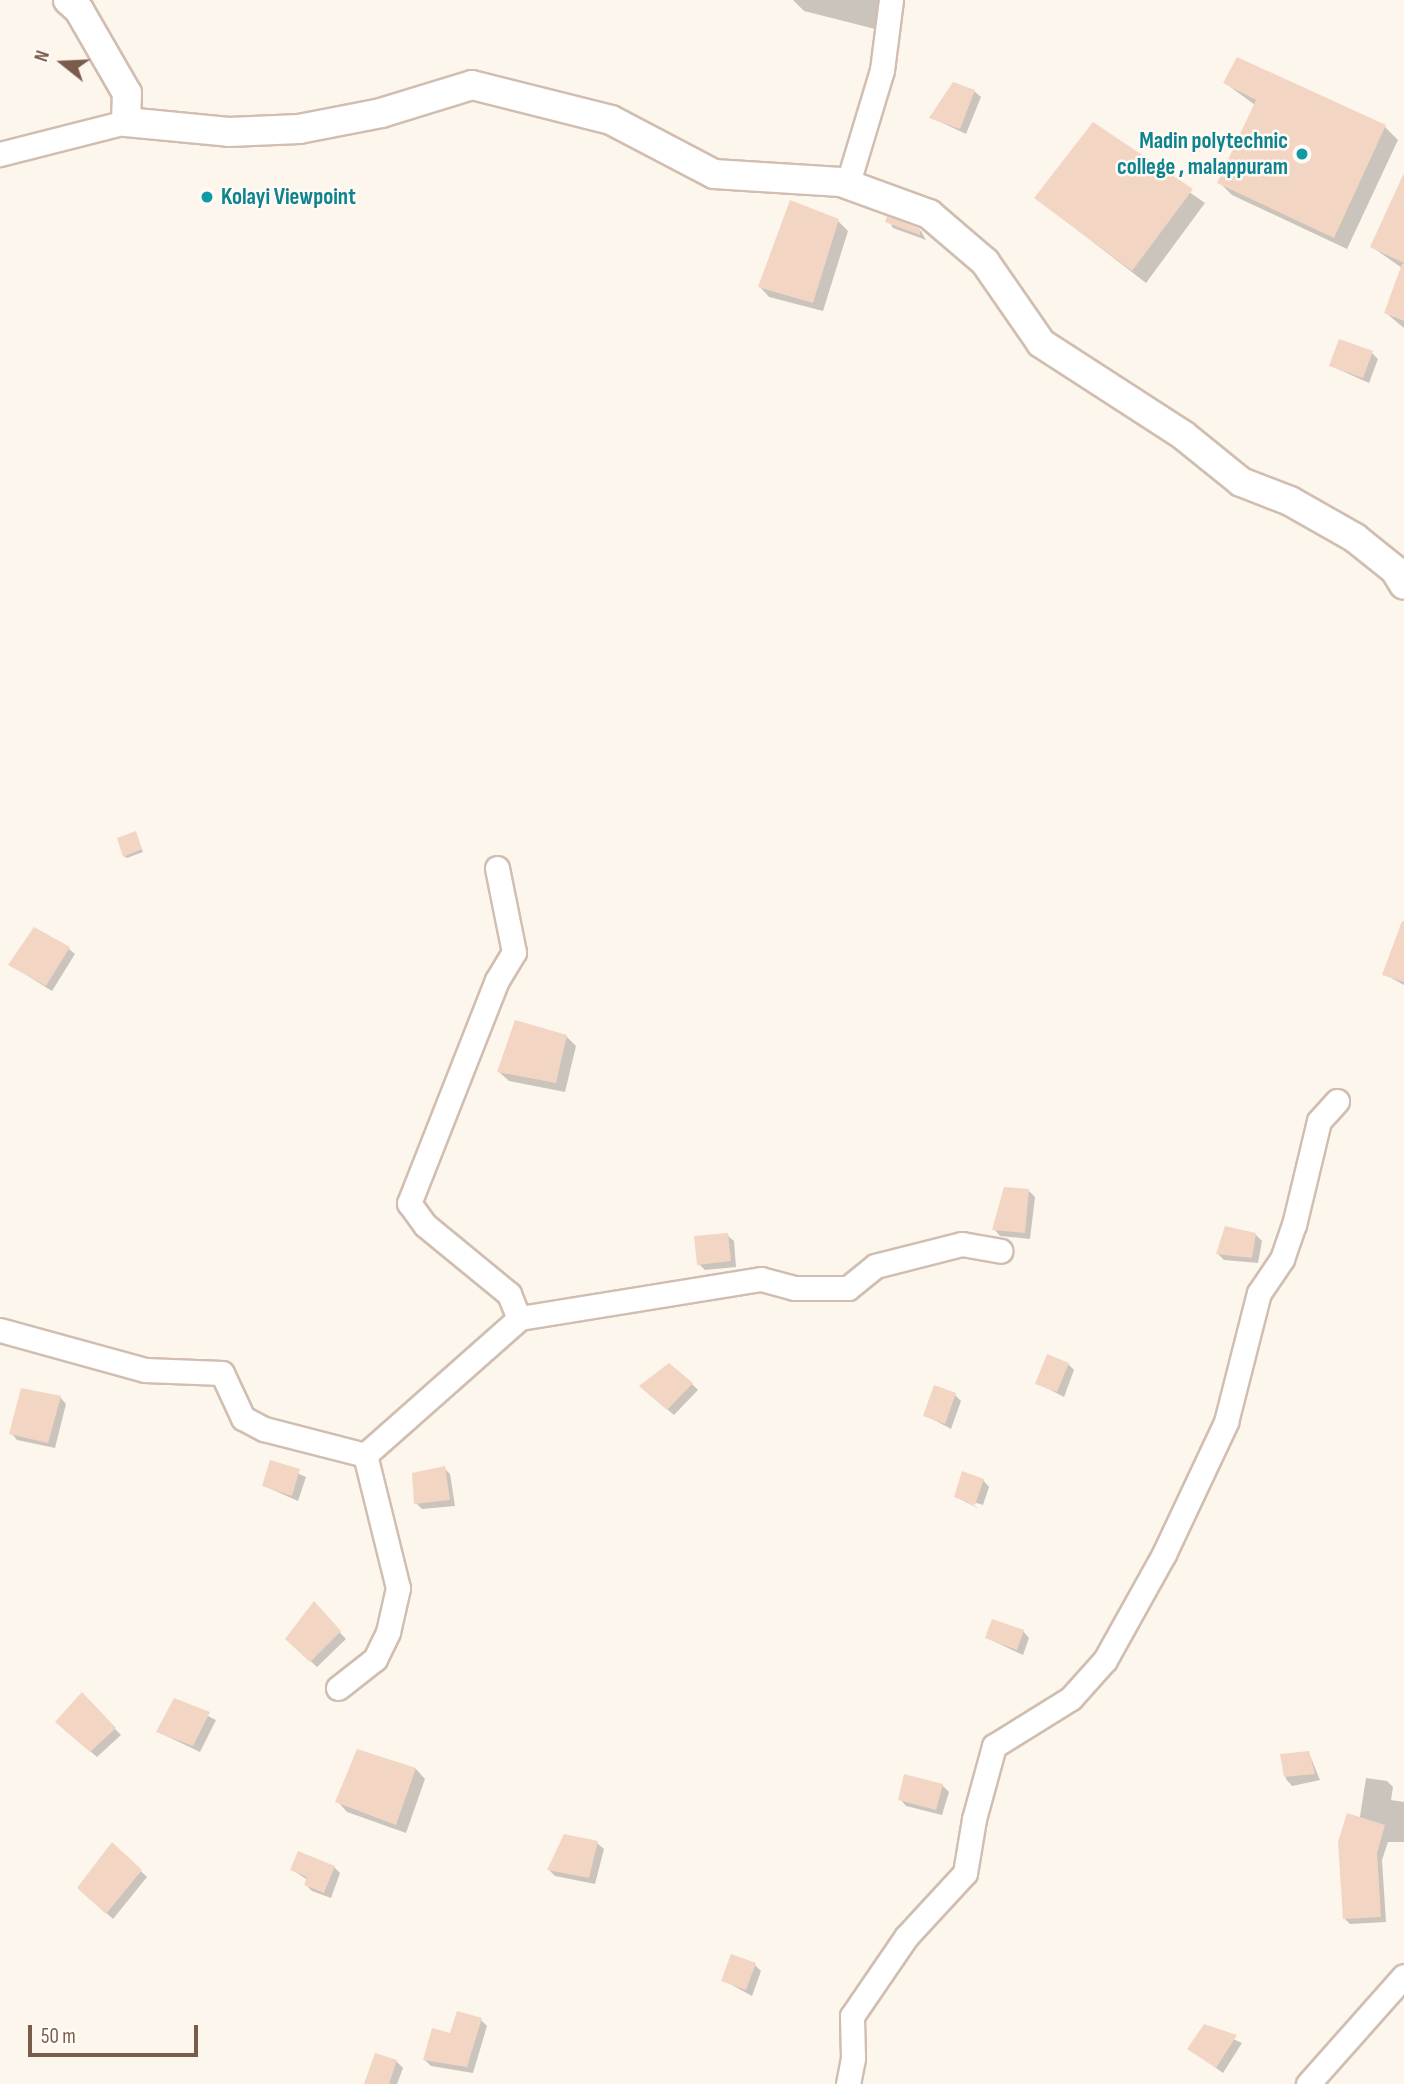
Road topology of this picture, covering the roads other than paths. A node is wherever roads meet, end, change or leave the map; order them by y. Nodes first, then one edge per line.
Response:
1 (68, 0) edge
2 (891, 0) edge
3 (126, 122) junction
4 (0, 154) edge
5 (847, 186) junction
6 (1404, 585) edge
7 (497, 868) dead end
8 (1337, 1101) dead end
9 (1000, 1251) dead end
10 (519, 1319) junction
11 (0, 1330) edge
12 (365, 1455) junction
13 (338, 1688) dead end
14 (1404, 1976) edge
15 (848, 2084) edge
16 (1307, 2084) edge

1 - 3 street
2 - 5 street
3 - 4 street
3 - 5 street
5 - 6 street
7 - 10 street
8 - 15 street
9 - 10 street
10 - 12 street
11 - 12 street
12 - 13 street
14 - 16 street

